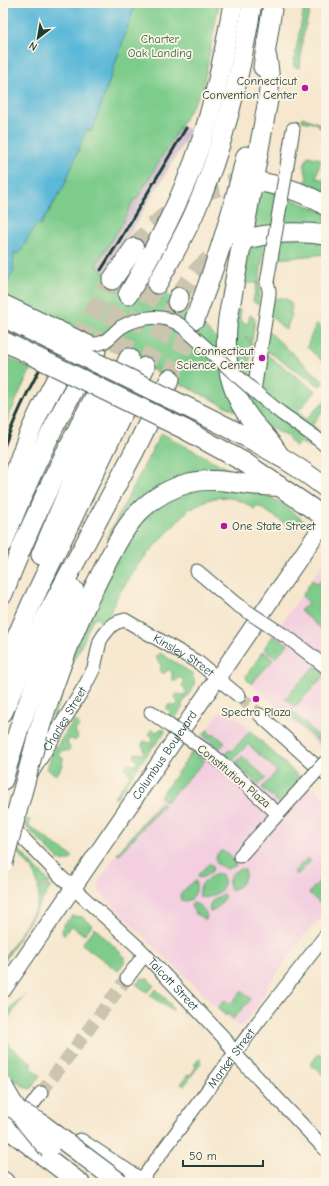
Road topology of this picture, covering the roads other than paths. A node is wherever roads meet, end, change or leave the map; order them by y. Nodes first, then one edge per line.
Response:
1 (233, 3) edge
2 (252, 3) edge
3 (273, 3) edge
4 (266, 54) junction
5 (293, 130) dead end
6 (260, 182) tunnel mouth
7 (326, 206) edge
8 (326, 235) edge
9 (250, 238) dead end
10 (134, 248) tunnel mouth
11 (112, 280) tunnel mouth
12 (169, 293) tunnel mouth
13 (128, 295) tunnel mouth
14 (3, 301) edge
15 (3, 317) edge
16 (195, 319) tunnel mouth
17 (3, 341) edge
18 (77, 342) tunnel mouth
19 (96, 351) tunnel mouth
20 (131, 360) junction
21 (170, 379) tunnel mouth
22 (254, 391) junction
23 (326, 446) edge
24 (134, 452) junction
25 (280, 457) junction
26 (279, 486) junction
27 (326, 488) edge
28 (3, 512) edge
29 (326, 519) edge
30 (3, 543) edge
31 (197, 571) dead end
32 (3, 594) edge
33 (125, 620) joint
34 (3, 651) edge
35 (326, 667) edge
36 (3, 668) edge
37 (218, 678) junction
38 (239, 696) tunnel mouth
39 (3, 712) edge
40 (151, 712) dead end
41 (260, 715) tunnel mouth
42 (326, 761) edge
43 (326, 775) edge
44 (4, 776) edge
45 (278, 814) junction
46 (12, 826) joint
47 (240, 856) dead end
48 (3, 863) edge
49 (73, 888) junction
50 (326, 934) edge
51 (145, 954) junction
52 (127, 978) tunnel mouth
53 (3, 990) edge
54 (235, 1054) junction
55 (3, 1087) edge
56 (3, 1103) edge
57 (3, 1125) edge
58 (3, 1141) edge
59 (326, 1150) edge
60 (79, 1182) edge
61 (59, 1183) edge
62 (120, 1183) edge
63 (140, 1183) edge

1 - 13 highway
2 - 12 highway
3 - 4 highway
4 - 16 highway
4 - 25 highway
5 - 22 street, bridge
6 - 7 highway
8 - 9 highway
10 - 11 highway
14 - 22 street, bridge
15 - 25 highway, bridge
17 - 26 highway, bridge
18 - 28 highway
19 - 30 highway
20 - 32 highway
20 - 34 highway
20 - 36 highway
21 - 24 highway
22 - 23 street
24 - 39 highway
24 - 44 highway
25 - 27 highway
26 - 29 highway
26 - 48 highway, bridge
29 - 37 main road, Columbus Boulevard
31 - 35 street, bridge
33 - 37 street, Kinsley Street
33 - 46 street, Charles Street
37 - 38 street, Kinsley Street
37 - 49 main road, Columbus Boulevard
40 - 45 street, Constitution Plaza, bridge
41 - 43 street
42 - 45 street, Constitution Plaza, bridge
45 - 47 street, Constitution Plaza
46 - 49 street, Talcott Street
49 - 51 street, Talcott Street
49 - 53 main road, Columbus Boulevard
50 - 54 street, Market Street
51 - 52 street
51 - 54 street, Talcott Street
54 - 59 street, Talcott Street
54 - 63 street, Market Street
55 - 60 highway, bridge
55 - 63 highway
56 - 62 highway, bridge
57 - 60 highway
58 - 61 highway

